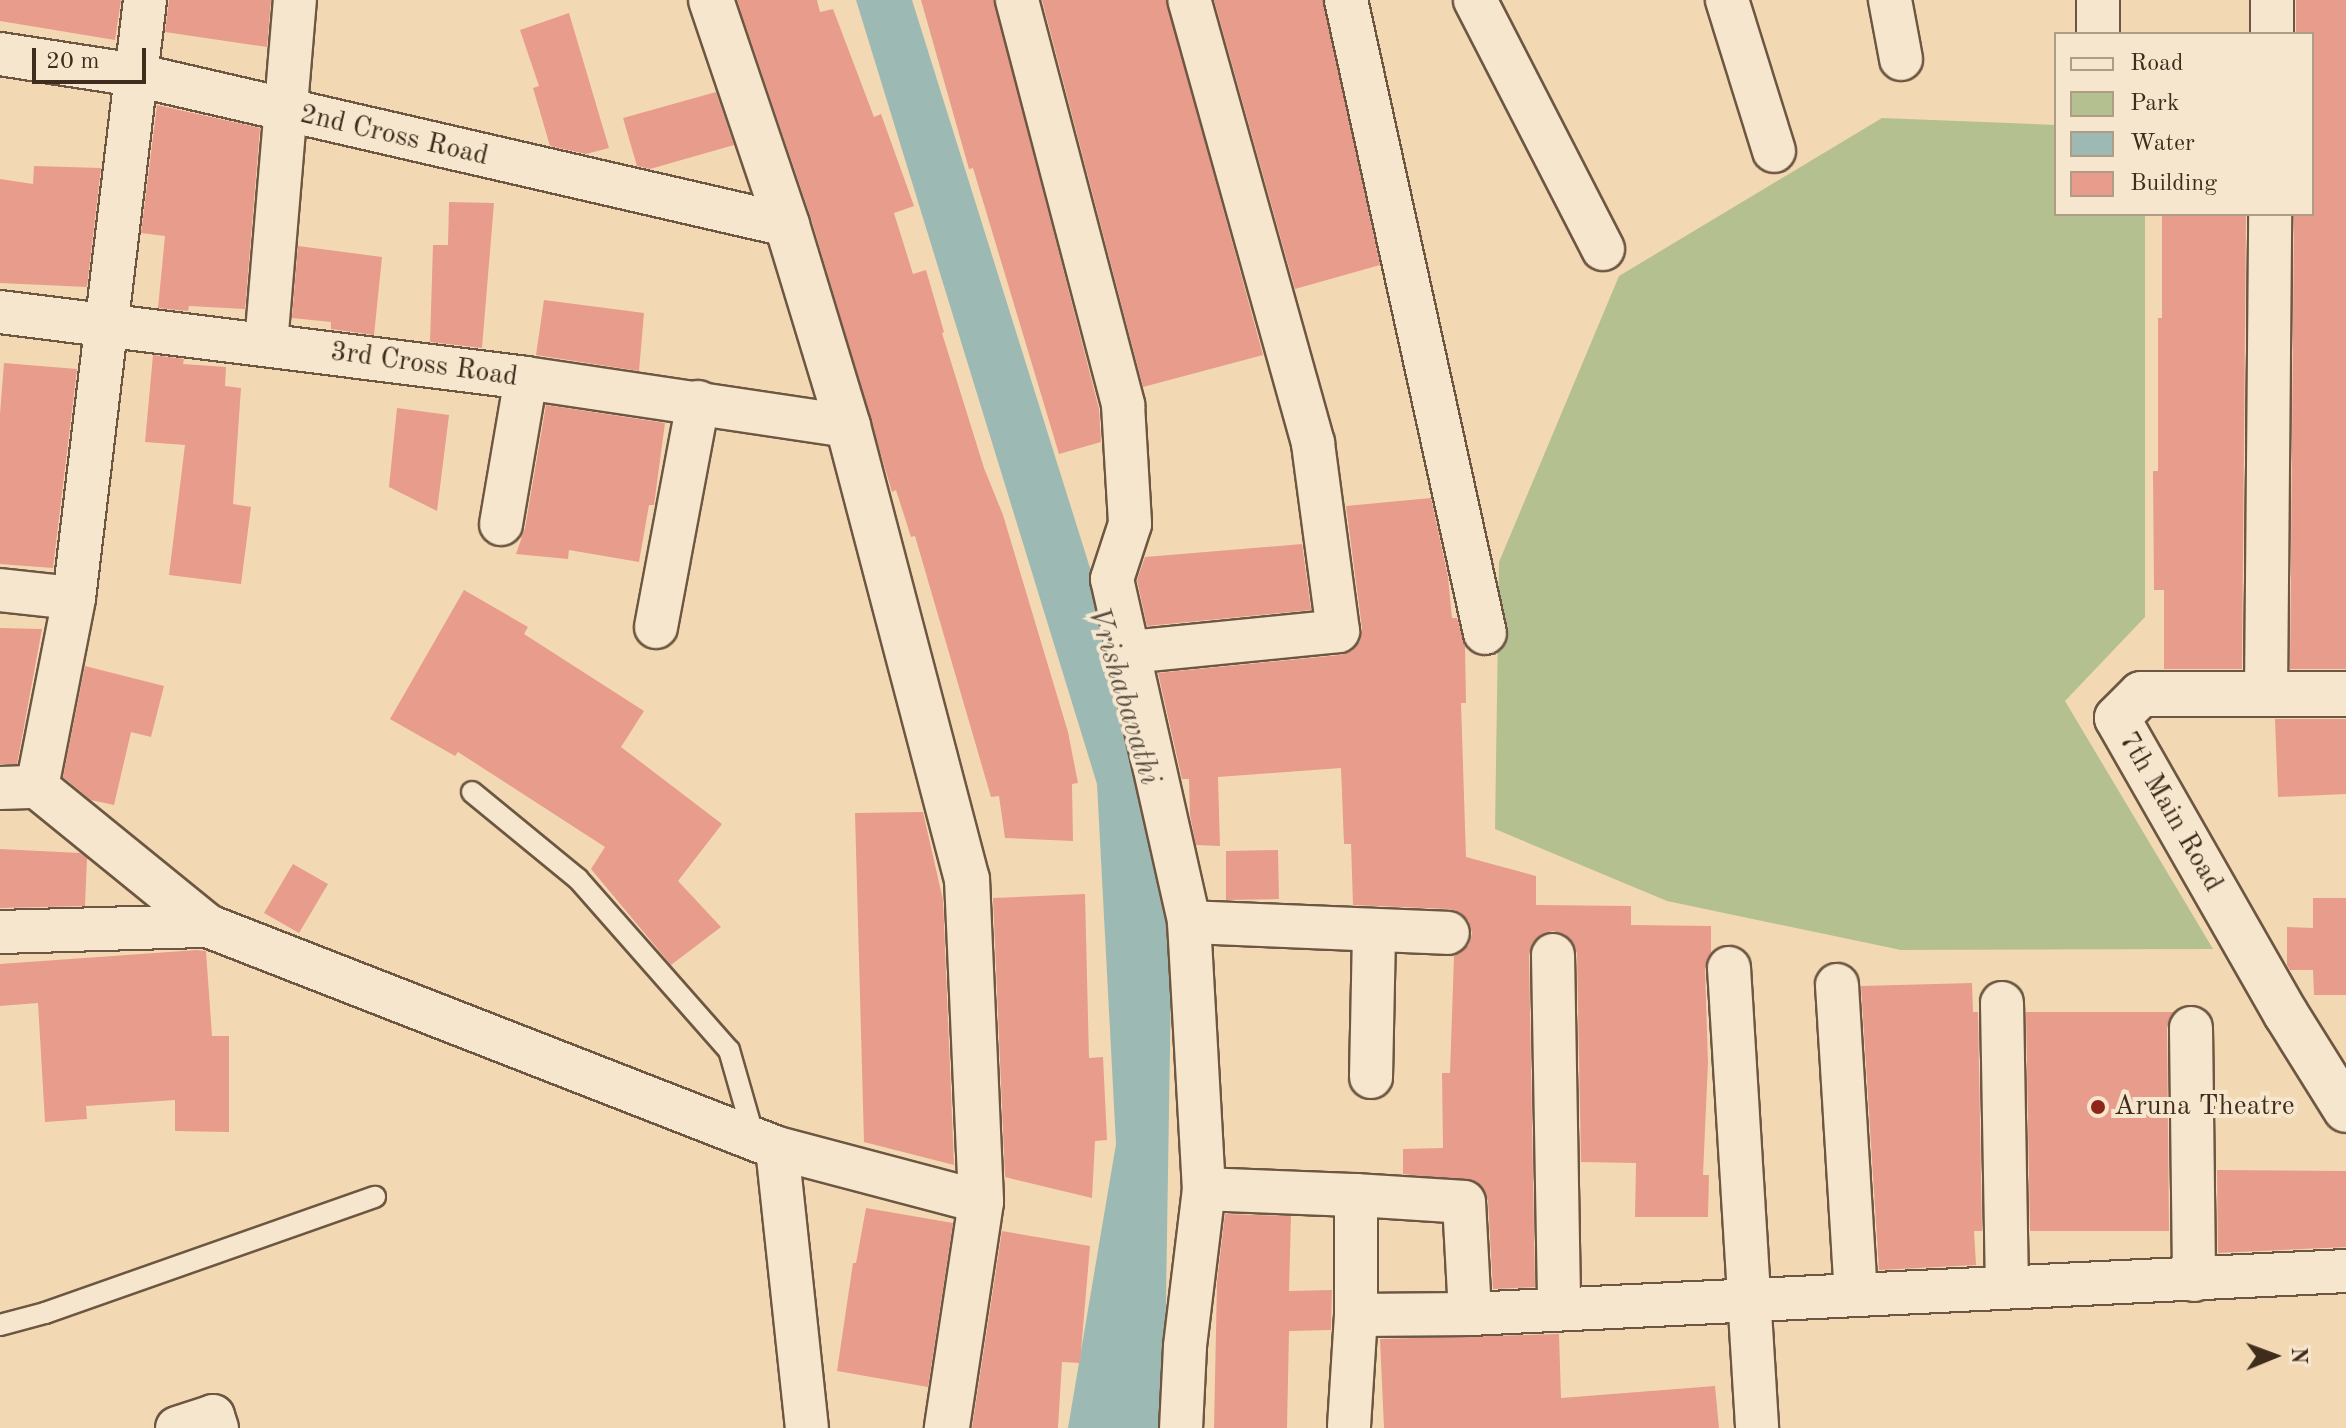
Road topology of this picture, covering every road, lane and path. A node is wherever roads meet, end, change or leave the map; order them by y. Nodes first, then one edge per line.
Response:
1 (145, 0) edge
2 (295, 0) edge
3 (711, 0) edge
4 (1017, 0) edge
5 (1189, 0) edge
6 (1346, 0) edge
7 (1475, 0) edge
8 (1727, 0) edge
9 (1890, 0) edge
10 (2098, 0) edge
11 (2272, 0) edge
12 (2098, 32) edge
13 (2272, 32) edge
14 (0, 54) edge
15 (1901, 59) dead end
16 (136, 75) junction
17 (283, 110) junction
18 (1774, 151) dead end
19 (2270, 216) edge
20 (787, 225) junction
21 (1603, 249) dead end
22 (0, 312) edge
23 (106, 323) junction
24 (266, 344) junction
25 (526, 378) junction
26 (698, 402) junction
27 (848, 426) junction
28 (501, 524) dead end
29 (0, 590) edge
30 (74, 598) junction
31 (656, 627) dead end
32 (1485, 633) dead end
33 (1129, 652) junction
34 (2346, 694) edge
35 (2266, 695) junction
36 (18, 788) edge
37 (472, 792) dead end
38 (1189, 922) junction
39 (208, 926) junction
40 (1374, 930) junction
41 (0, 932) edge
42 (1448, 933) dead end
43 (1553, 955) dead end
44 (1729, 968) dead end
45 (1837, 985) dead end
46 (2002, 1003) dead end
47 (2191, 1028) dead end
48 (1371, 1077) dead end
49 (2346, 1110) edge
50 (762, 1142) junction
51 (1204, 1189) junction
52 (1356, 1195) junction
53 (375, 1197) dead end
54 (981, 1202) junction
55 (2346, 1271) edge
56 (2194, 1280) junction
57 (2007, 1287) junction
58 (1856, 1294) junction
59 (1750, 1300) junction
60 (1559, 1308) junction
61 (1470, 1314) junction
62 (1356, 1315) junction
63 (0, 1325) edge
64 (1349, 1427) edge
65 (177, 1428) edge
66 (217, 1428) edge
67 (807, 1428) edge
68 (947, 1428) edge
69 (1181, 1428) edge
70 (1757, 1428) edge

1 - 16 street
2 - 17 street
3 - 20 street
4 - 33 street
5 - 33 street
6 - 32 street
7 - 21 street
8 - 18 street
9 - 15 street
10 - 12 street
11 - 13 street
14 - 16 street, 2nd Cross Road
16 - 17 street, 2nd Cross Road
16 - 23 street
17 - 20 street, 2nd Cross Road
17 - 24 street
19 - 35 street
20 - 27 street
22 - 23 street, 3rd Cross Road
23 - 24 street, 3rd Cross Road
23 - 30 street
24 - 25 street, 3rd Cross Road
25 - 26 street, 3rd Cross Road
25 - 28 street
26 - 27 street, 3rd Cross Road
26 - 31 street
27 - 54 street
29 - 30 street
30 - 36 street
33 - 38 street
34 - 35 street, 7th Main Road
35 - 49 street, 7th Main Road
36 - 39 street
37 - 50 lane
38 - 40 street
38 - 51 street
39 - 41 street
39 - 50 street
40 - 42 street
40 - 48 street
43 - 60 street
44 - 59 street
45 - 58 street
46 - 57 street
47 - 56 street
50 - 54 street
50 - 67 street
51 - 52 street
51 - 69 street
52 - 61 street
52 - 62 street
53 - 63 lane
54 - 68 street
55 - 56 street
56 - 57 street
57 - 58 street
58 - 59 street
59 - 60 street
59 - 70 street
60 - 61 street
61 - 62 street
62 - 64 street
65 - 66 street

